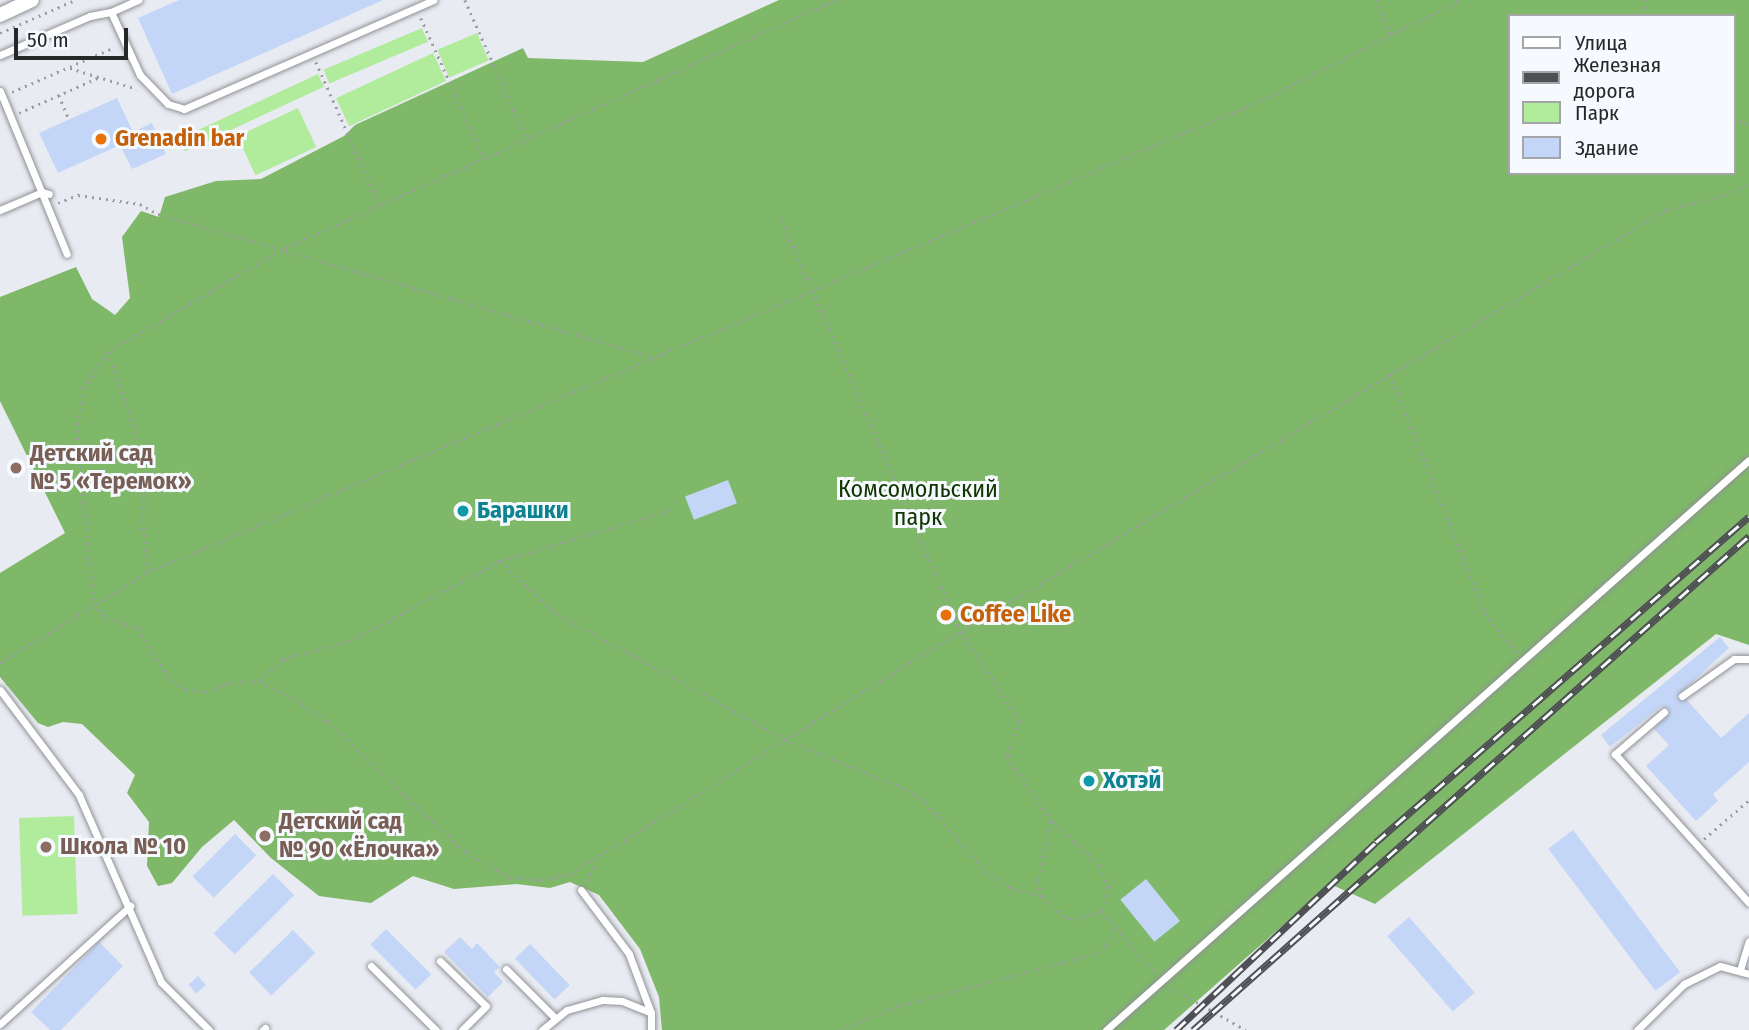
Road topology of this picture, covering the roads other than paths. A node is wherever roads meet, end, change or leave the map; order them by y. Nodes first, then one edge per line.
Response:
1 (32, 0) edge
2 (138, 0) edge
3 (433, 0) edge
4 (111, 12) junction
5 (0, 15) edge
6 (0, 55) edge
7 (1, 94) edge
8 (45, 193) junction
9 (0, 210) edge
10 (67, 254) dead end
11 (1749, 460) edge
12 (1749, 659) edge
13 (0, 690) edge
14 (1682, 696) dead end
15 (1664, 712) dead end
16 (581, 890) road end
17 (1749, 903) edge
18 (130, 906) junction
19 (1749, 941) edge
20 (440, 961) dead end
21 (371, 966) dead end
22 (506, 969) dead end
23 (1740, 970) junction
24 (1749, 974) edge
25 (651, 1013) junction
26 (555, 1018) junction
27 (0, 1024) edge
28 (209, 1030) edge
29 (436, 1030) edge
30 (463, 1030) edge
31 (542, 1030) edge
32 (651, 1030) edge
33 (1106, 1030) edge
34 (1637, 1030) edge

1 - 5 street
2 - 4 lane
3 - 4 lane
4 - 6 lane
7 - 8 lane
8 - 9 lane
8 - 10 lane
11 - 33 lane
12 - 14 lane
13 - 18 lane
15 - 17 lane
16 - 25 lane
18 - 27 lane
18 - 28 lane
19 - 23 lane
20 - 30 lane
21 - 29 lane
22 - 26 lane
23 - 24 lane
23 - 34 lane
25 - 26 lane
25 - 32 lane
26 - 31 lane

